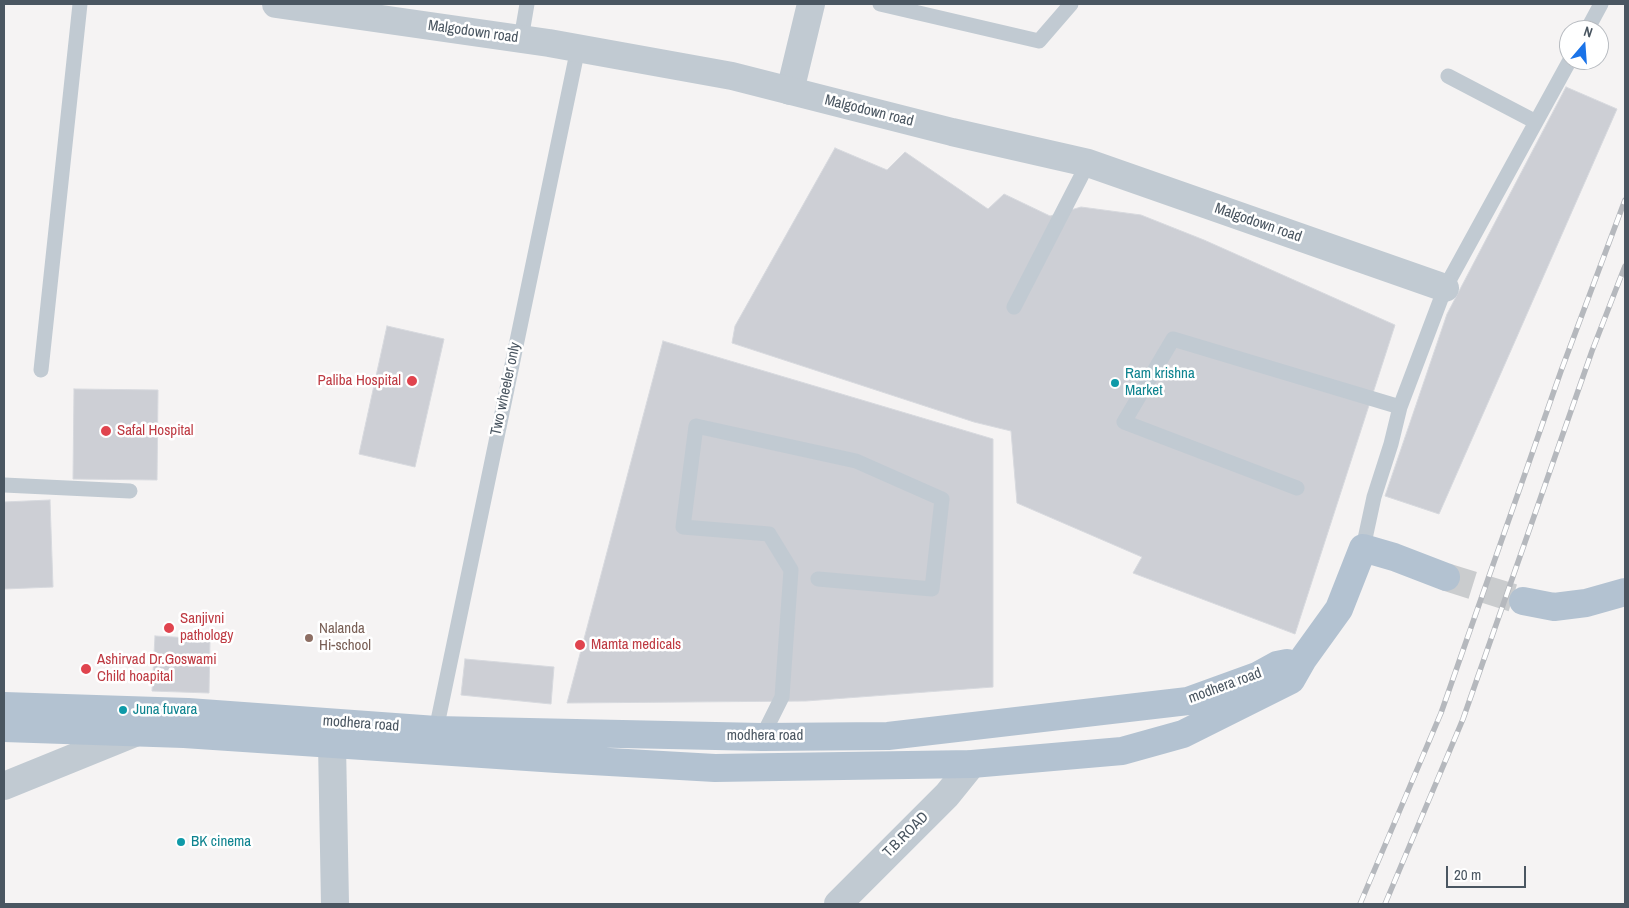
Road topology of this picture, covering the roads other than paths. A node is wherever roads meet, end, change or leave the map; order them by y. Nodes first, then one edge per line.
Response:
1 (80, 4) edge
2 (276, 4) edge
3 (527, 4) edge
4 (811, 4) edge
5 (880, 4) edge
6 (1071, 4) edge
7 (1601, 4) edge
8 (392, 12) edge
9 (1592, 20) edge
10 (521, 39) junction
11 (578, 48) junction
12 (1565, 70) edge
13 (1448, 76) dead end
14 (790, 91) junction
15 (1536, 122) junction
16 (1088, 163) junction
17 (1445, 288) junction
18 (1014, 307) dead end
19 (41, 370) dead end
20 (1400, 407) junction
21 (4, 485) edge
22 (1297, 488) dead end
23 (130, 491) dead end
24 (1363, 548) junction
25 (1446, 577) tunnel mouth
26 (818, 579) dead end
27 (1625, 592) edge
28 (1523, 601) tunnel mouth
29 (1303, 659) junction
30 (4, 706) edge
31 (4, 728) edge
32 (436, 730) junction
33 (137, 732) junction
34 (762, 737) junction
35 (332, 744) junction
36 (972, 764) junction
37 (4, 786) edge
38 (335, 904) edge
39 (838, 904) edge

1 - 19 lane
2 - 8 street, Malgodown road
3 - 10 lane
4 - 14 street
5 - 6 lane
7 - 9 lane
8 - 10 street, Malgodown road
10 - 11 street, Malgodown road
11 - 14 street, Malgodown road
11 - 32 lane, Two wheeler only
12 - 15 lane
13 - 15 lane
14 - 16 street, Malgodown road
15 - 17 lane
16 - 17 street, Malgodown road
16 - 18 lane
17 - 20 lane
20 - 22 lane
20 - 24 lane
21 - 23 lane
24 - 25 main road
24 - 29 main road
26 - 34 lane
27 - 28 main road
29 - 34 main road, modhera road
29 - 36 main road
30 - 32 main road, modhera road
31 - 33 main road
32 - 34 main road, modhera road
33 - 35 main road
33 - 37 street
35 - 36 main road
35 - 38 street
36 - 39 street, T.B.ROAD

